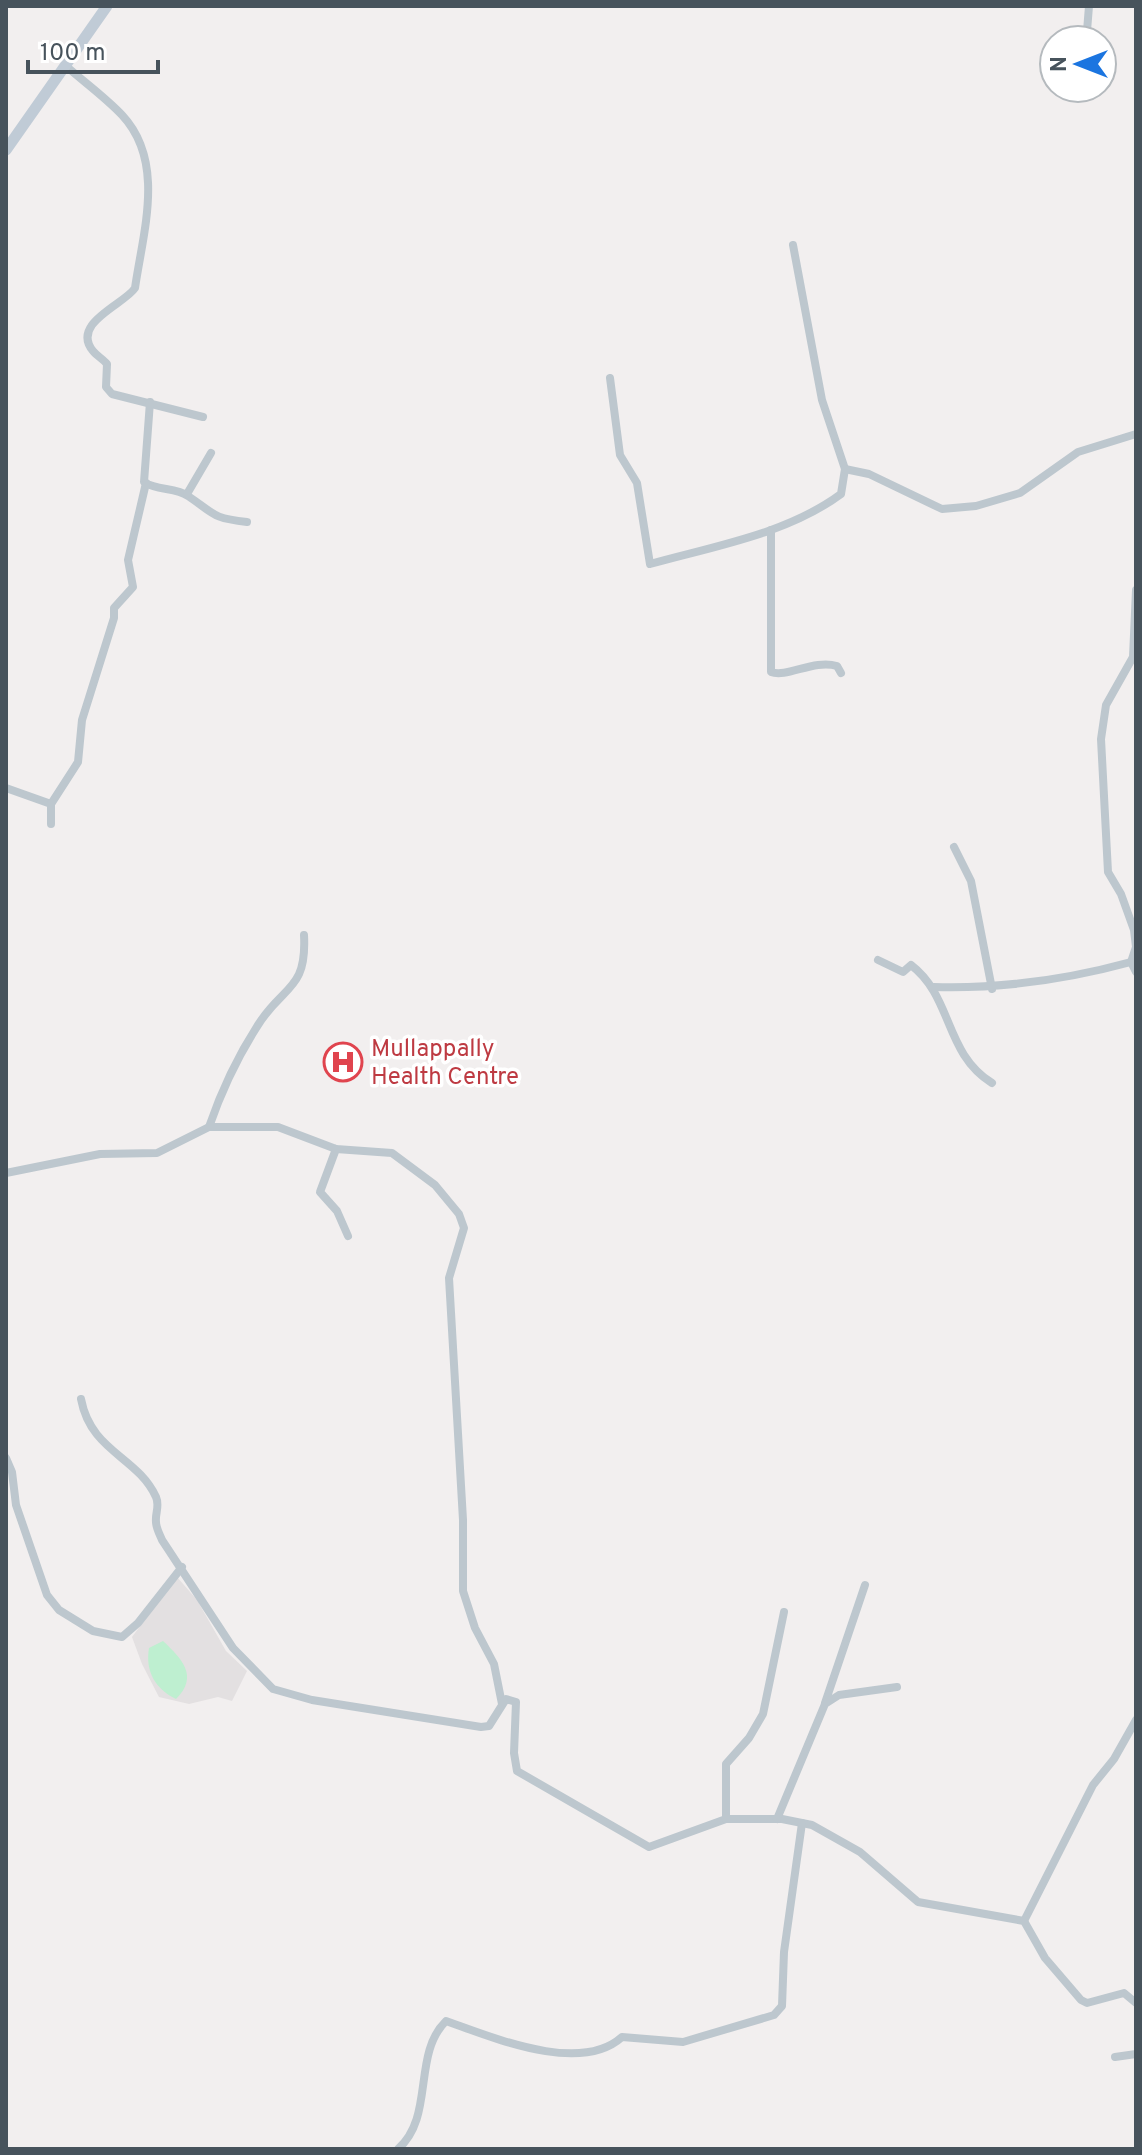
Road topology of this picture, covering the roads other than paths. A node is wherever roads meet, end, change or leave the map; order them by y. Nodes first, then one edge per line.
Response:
1 (107, 6) edge
2 (66, 66) junction
3 (6, 150) edge
4 (793, 245) dead end
5 (610, 378) dead end
6 (150, 402) junction
7 (203, 417) dead end
8 (1136, 434) edge
9 (211, 453) dead end
10 (845, 469) junction
11 (146, 483) junction
12 (187, 494) junction
13 (247, 522) dead end
14 (771, 530) junction
15 (1136, 590) edge
16 (841, 673) dead end
17 (6, 788) edge
18 (51, 804) junction
19 (51, 824) dead end
20 (954, 847) dead end
21 (304, 935) dead end
22 (1136, 947) edge
23 (878, 960) dead end
24 (1131, 962) junction
25 (1136, 972) edge
26 (934, 987) junction
27 (992, 989) junction
28 (992, 1083) dead end
29 (209, 1127) junction
30 (336, 1149) junction
31 (6, 1173) edge
32 (348, 1236) dead end
33 (81, 1399) dead end
34 (6, 1458) edge
35 (16, 1505) junction
36 (6, 1508) edge
37 (182, 1567) junction
38 (865, 1585) dead end
39 (784, 1612) dead end
40 (897, 1687) dead end
41 (502, 1704) junction
42 (825, 1704) junction
43 (1136, 1720) edge
44 (726, 1819) junction
45 (777, 1819) junction
46 (802, 1823) junction
47 (1024, 1921) junction
48 (1136, 2003) edge
49 (1136, 2054) edge
50 (1115, 2057) dead end
51 (398, 2149) edge

1 - 2 main road
2 - 3 main road
2 - 6 street
4 - 10 street
5 - 14 street
6 - 7 street
6 - 11 street
8 - 10 street
9 - 12 street
10 - 14 street
11 - 12 street
11 - 18 street
12 - 13 street
14 - 16 street
15 - 22 street
17 - 18 street
18 - 19 street
20 - 27 street
21 - 29 street
22 - 24 street
23 - 26 street
24 - 25 street
24 - 27 street
26 - 27 street
26 - 28 street
29 - 30 street
29 - 31 street
30 - 32 street
30 - 41 street
33 - 37 street
34 - 35 street
35 - 36 street
35 - 37 street
37 - 41 street
38 - 42 street
39 - 44 street
40 - 42 street
41 - 44 street
42 - 45 street
43 - 47 street
44 - 45 street
45 - 46 street
46 - 47 street
46 - 51 street
47 - 48 street
49 - 50 street

